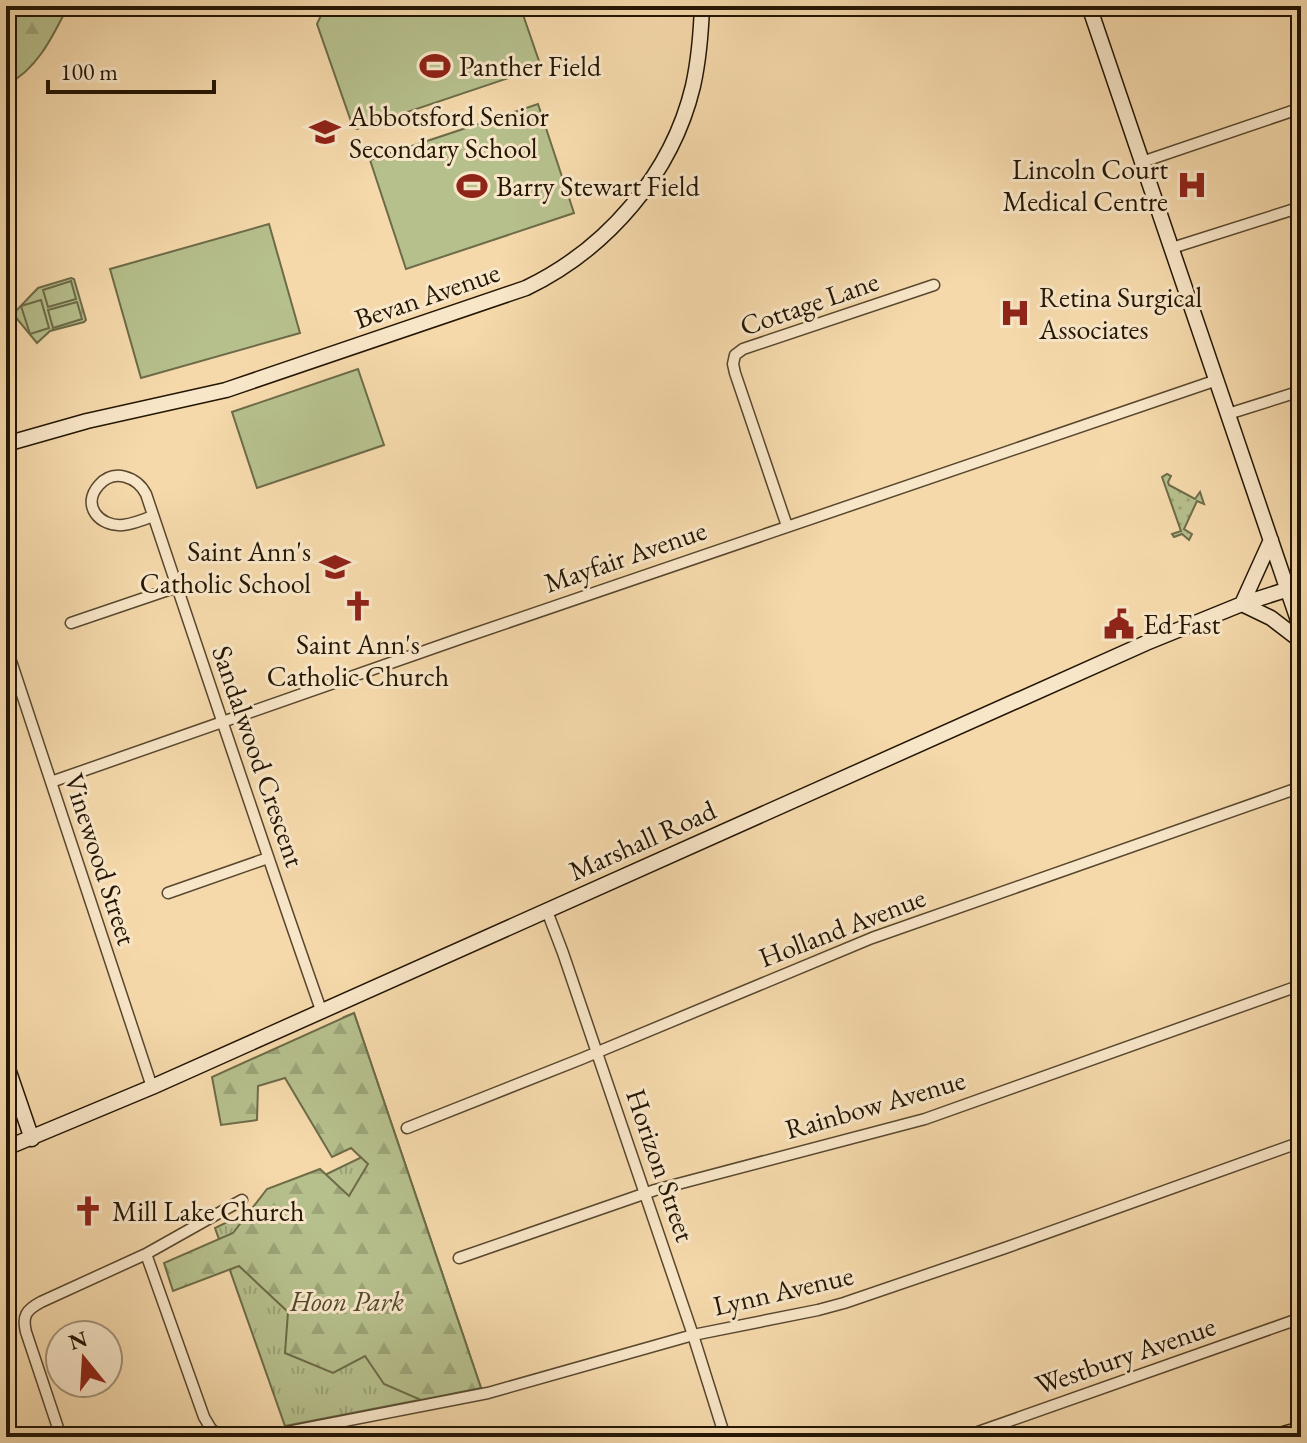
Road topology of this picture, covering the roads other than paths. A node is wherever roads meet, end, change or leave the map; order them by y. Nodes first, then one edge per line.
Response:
1 (702, 6) edge
2 (1089, 6) edge
3 (1301, 108) edge
4 (1142, 162) junction
5 (1301, 207) edge
6 (1172, 248) junction
7 (934, 285) dead end
8 (1217, 380) junction
9 (1301, 391) edge
10 (1228, 414) junction
11 (6, 444) edge
12 (153, 516) junction
13 (787, 526) junction
14 (1271, 540) junction
15 (177, 587) junction
16 (1294, 587) edge
17 (1242, 604) junction
18 (71, 623) dead end
19 (1301, 629) edge
20 (1301, 641) edge
21 (6, 646) edge
22 (222, 721) junction
23 (51, 782) junction
24 (1301, 787) edge
25 (268, 858) junction
26 (168, 893) dead end
27 (547, 911) junction
28 (1301, 985) edge
29 (321, 1010) junction
30 (597, 1052) junction
31 (6, 1063) edge
32 (152, 1087) junction
33 (407, 1128) dead end
34 (32, 1139) junction
35 (1301, 1142) edge
36 (6, 1148) edge
37 (645, 1194) junction
38 (242, 1200) dead end
39 (146, 1254) junction
40 (459, 1258) dead end
41 (1301, 1318) edge
42 (693, 1335) junction
43 (1301, 1431) edge
44 (61, 1437) edge
45 (222, 1437) edge
46 (262, 1437) edge
47 (725, 1437) edge
48 (964, 1437) edge
49 (1280, 1437) edge

1 - 11 main road, Bevan Avenue
2 - 4 main road
3 - 4 street
4 - 6 main road
5 - 6 street
6 - 8 main road
7 - 13 street, Cottage Lane
8 - 10 main road
8 - 13 street, Mayfair Avenue
9 - 10 street
10 - 14 main road
12 - 12 street, Sandalwood Crescent
12 - 15 street, Sandalwood Crescent
13 - 22 street, Mayfair Avenue
14 - 16 main road
14 - 17 main road
15 - 18 street
15 - 22 street, Sandalwood Crescent
16 - 17 main road, Marshall Road
16 - 19 main road
17 - 20 main road
17 - 27 main road, Marshall Road
21 - 23 street, Vinewood Street
22 - 23 street, Mayfair Avenue
22 - 25 street, Sandalwood Crescent
23 - 32 street, Vinewood Street
24 - 30 street, Holland Avenue
25 - 26 street
25 - 29 street, Sandalwood Crescent
27 - 29 main road, Marshall Road
27 - 30 street, Horizon Street
28 - 37 street, Rainbow Avenue
29 - 32 main road, Marshall Road
30 - 33 street, Holland Avenue
30 - 37 street, Horizon Street
31 - 34 main road
32 - 34 main road, Marshall Road
34 - 36 main road, Marshall Road
35 - 42 street, Lynn Avenue
37 - 40 street, Rainbow Avenue
37 - 42 street, Horizon Street
38 - 39 street
39 - 44 street
39 - 45 street
41 - 48 street, Westbury Avenue
42 - 46 street, Lynn Avenue
42 - 47 street, Horizon Street
43 - 49 highway

